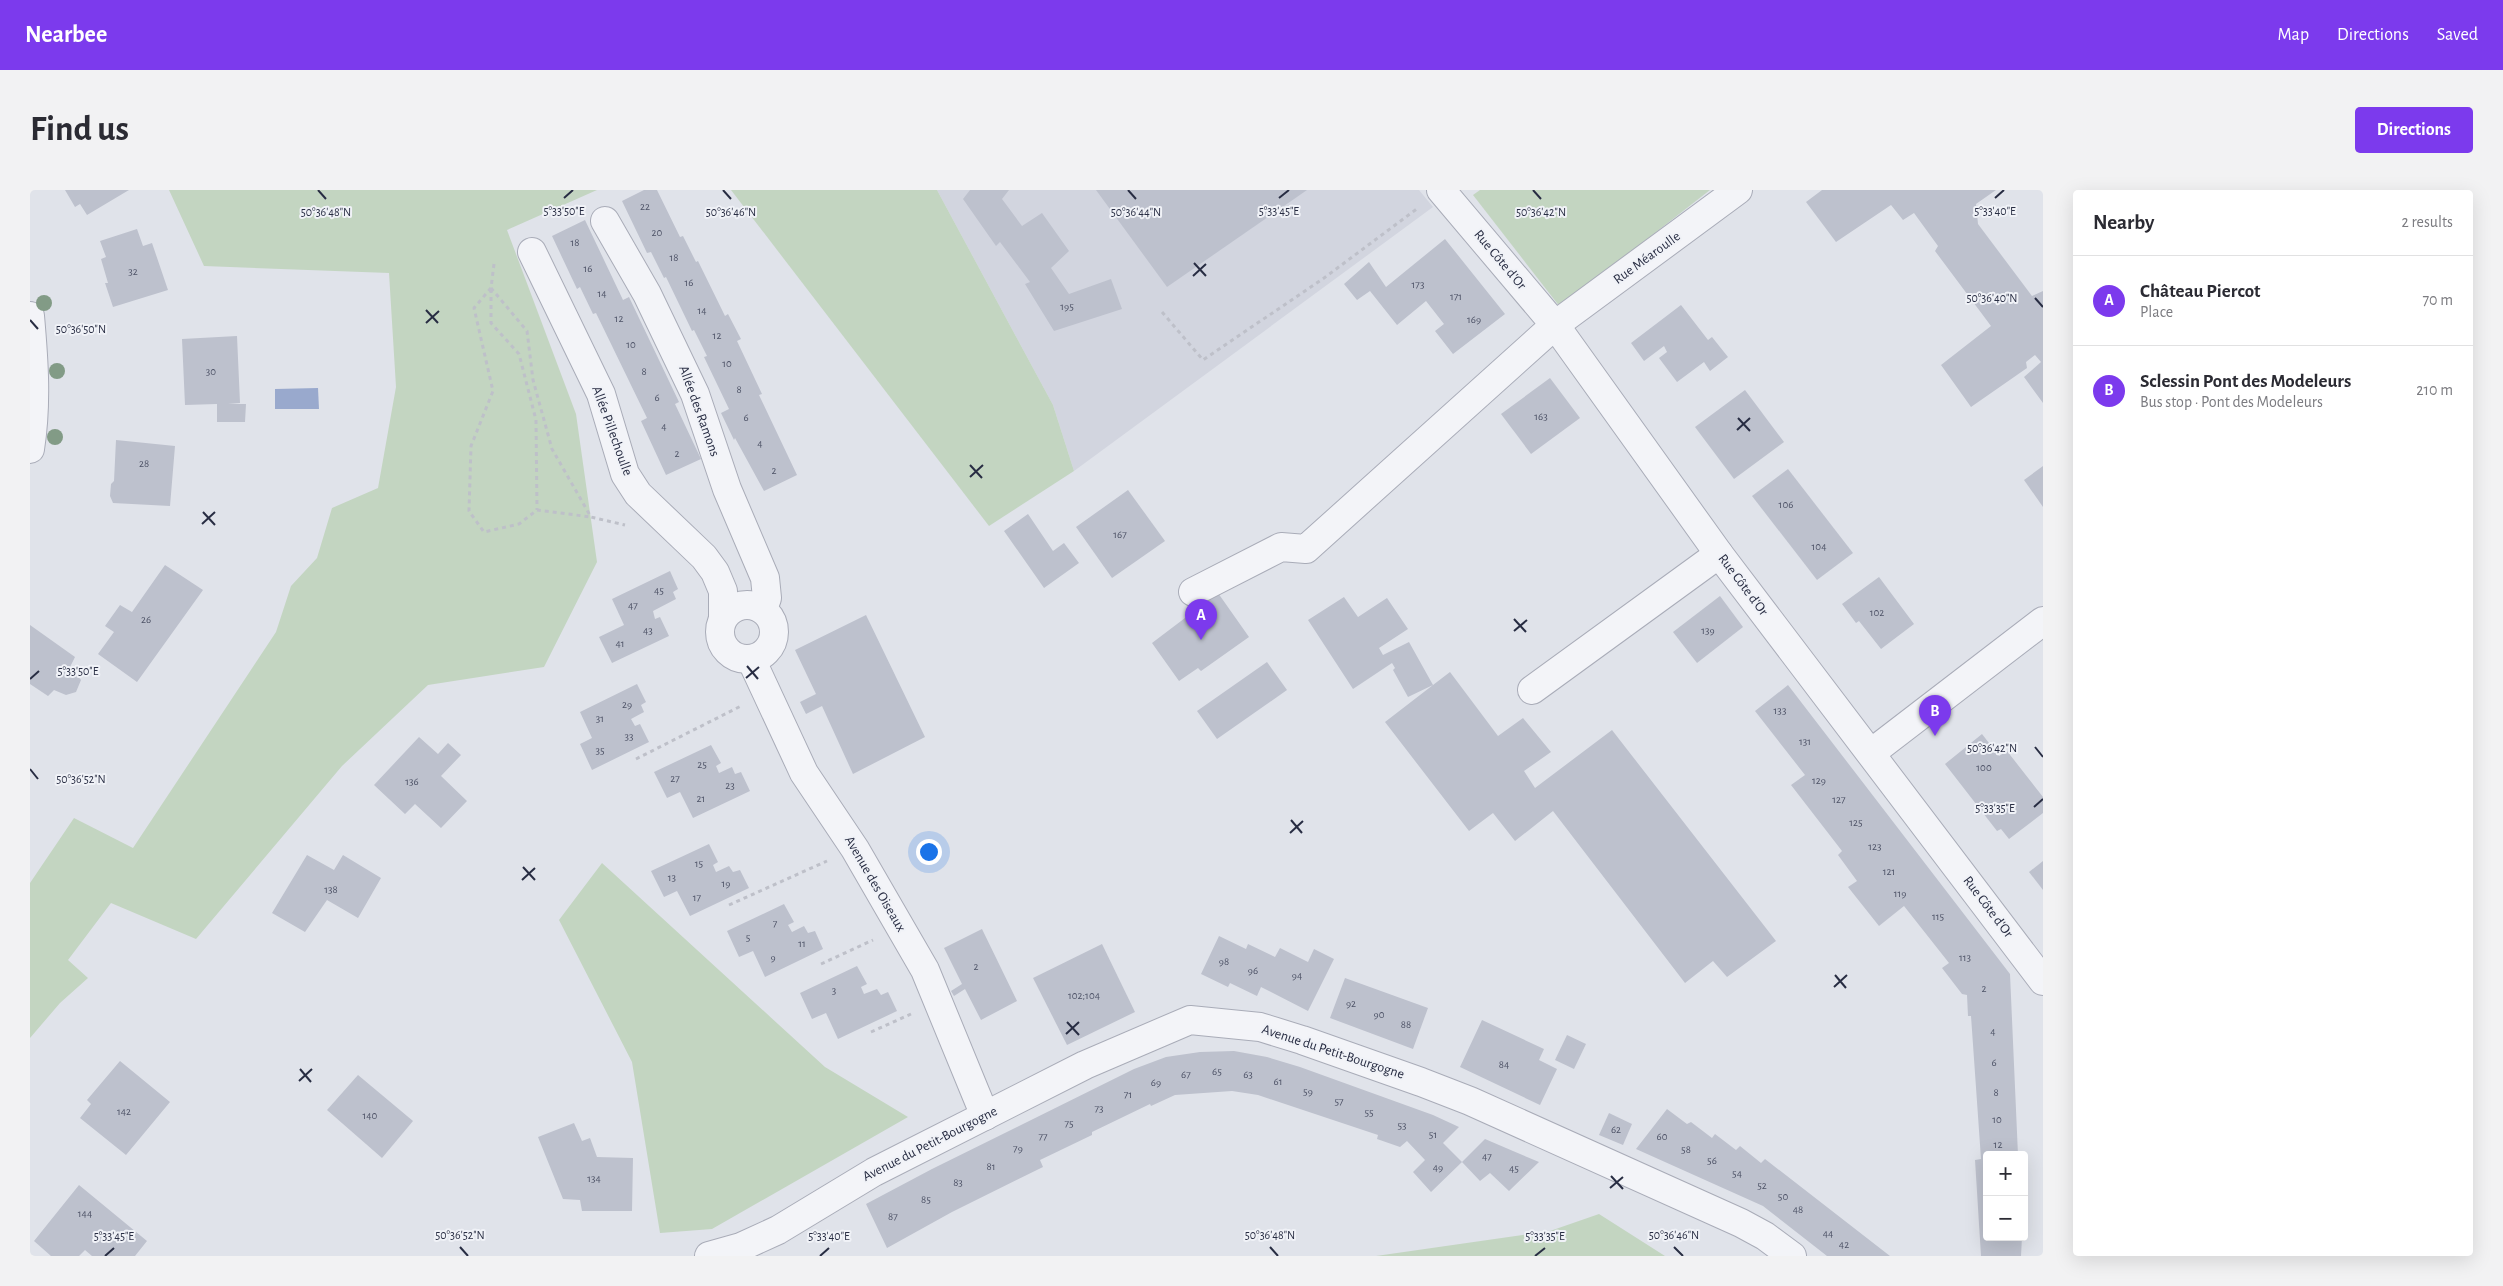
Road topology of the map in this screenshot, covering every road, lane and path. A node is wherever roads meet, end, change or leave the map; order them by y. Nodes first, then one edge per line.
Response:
1 (1738, 190) edge
2 (1442, 191) edge
3 (605, 221) dead end
4 (532, 252) dead end
5 (494, 264) dead end
6 (491, 288) junction
7 (1162, 312) dead end
8 (30, 316) edge
9 (1555, 325) junction
10 (30, 449) edge
11 (537, 510) junction
12 (659, 515) junction
13 (591, 518) junction
14 (1719, 554) junction
15 (1193, 592) dead end
16 (763, 609) junction
17 (723, 618) junction
18 (2043, 622) edge
19 (751, 659) junction
20 (1532, 690) dead end
21 (767, 692) junction
22 (1872, 753) junction
23 (636, 759) dead end
24 (855, 849) junction
25 (730, 905) dead end
26 (900, 927) junction
27 (821, 964) dead end
28 (2043, 981) edge
29 (938, 1001) junction
30 (871, 1032) dead end
31 (985, 1116) junction
32 (709, 1256) edge
33 (1792, 1256) edge

1 - 9 street, Rue Méaroulle
2 - 7 path
2 - 9 street, Rue Côte d'Or
3 - 16 street, Allée des Ramons
4 - 12 street, Allée Pillechoulle
5 - 6 path
6 - 11 path
6 - 11 path
6 - 13 path
8 - 10 street
9 - 14 street, Rue Côte d'Or
9 - 15 street, Rue Méaroulle
11 - 13 path
12 - 13 path
12 - 17 street, Allée Pillechoulle
14 - 20 street
14 - 22 street, Rue Côte d'Or
16 - 17 street
16 - 19 street
17 - 19 street
18 - 22 street
19 - 21 street, Avenue des Oiseaux
21 - 23 path
21 - 24 street, Avenue des Oiseaux
22 - 28 street, Rue Côte d'Or
24 - 25 path
24 - 26 street, Avenue des Oiseaux
26 - 27 path
26 - 29 street, Avenue des Oiseaux
29 - 30 path
29 - 31 street, Avenue des Oiseaux
31 - 32 street, Avenue du Petit-Bourgogne
31 - 33 street, Avenue du Petit-Bourgogne

